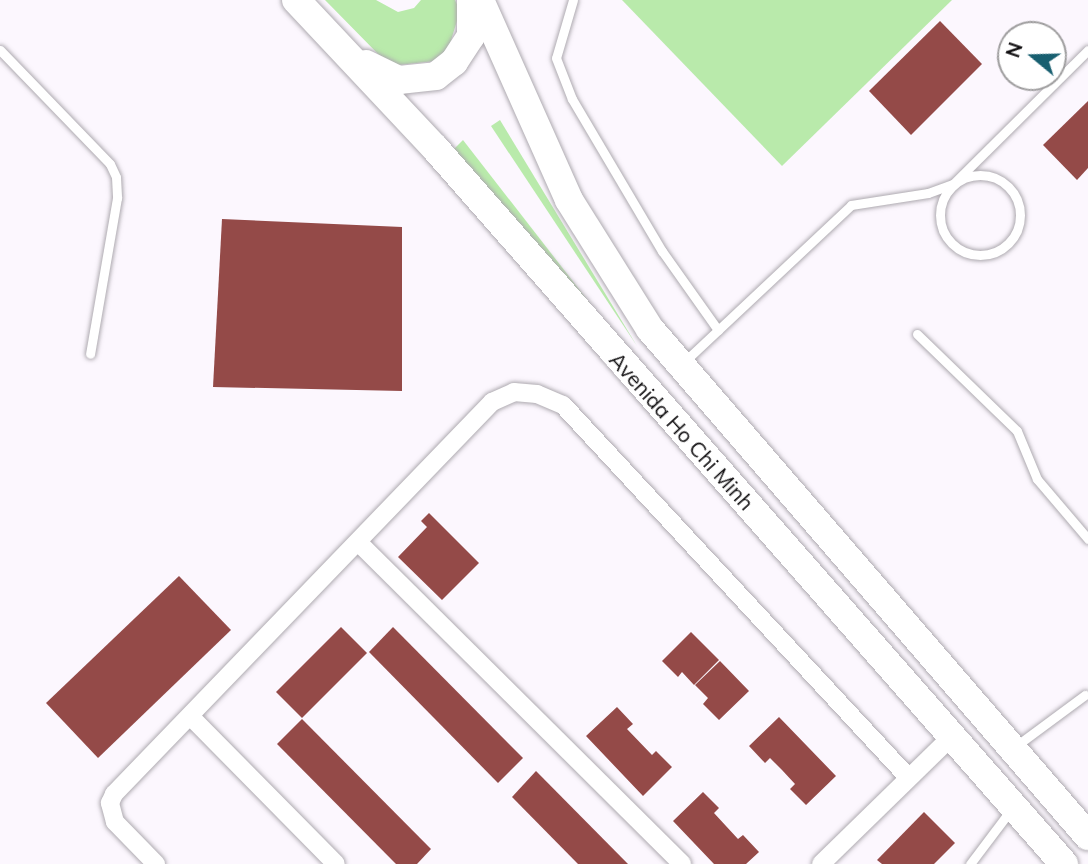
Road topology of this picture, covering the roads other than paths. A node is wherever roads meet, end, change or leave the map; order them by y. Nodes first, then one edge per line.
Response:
1 (296, 0) edge
2 (471, 0) edge
3 (480, 0) edge
4 (573, 0) edge
5 (0, 43) edge
6 (344, 49) junction
7 (1088, 50) edge
8 (2, 52) edge
9 (953, 184) junction
10 (718, 330) junction
11 (917, 334) dead end
12 (90, 354) dead end
13 (682, 363) junction
14 (1088, 539) edge
15 (360, 544) junction
16 (1087, 695) edge
17 (191, 717) junction
18 (953, 735) junction
19 (1011, 750) junction
20 (908, 777) junction
21 (1013, 806) junction
22 (1088, 836) edge
23 (156, 864) edge
24 (336, 864) edge
25 (682, 864) edge
26 (821, 864) edge
27 (970, 864) edge
28 (1064, 864) edge

1 - 6 main road, Avenida Ho Chi Minh
2 - 6 main road
3 - 13 main road, Avenida Ho Chi Minh
4 - 10 lane
5 - 8 lane
6 - 18 main road, Avenida Ho Chi Minh
7 - 9 lane
8 - 12 lane
9 - 9 lane
9 - 10 lane
10 - 13 lane
11 - 14 lane
13 - 19 main road, Avenida Ho Chi Minh
15 - 17 street
15 - 20 street
15 - 25 street
16 - 19 lane
17 - 23 street
17 - 24 street
18 - 20 street
18 - 21 main road, Avenida Ho Chi Minh
19 - 22 main road, Avenida Ho Chi Minh
20 - 26 street
21 - 27 lane
21 - 28 main road, Avenida Ho Chi Minh

